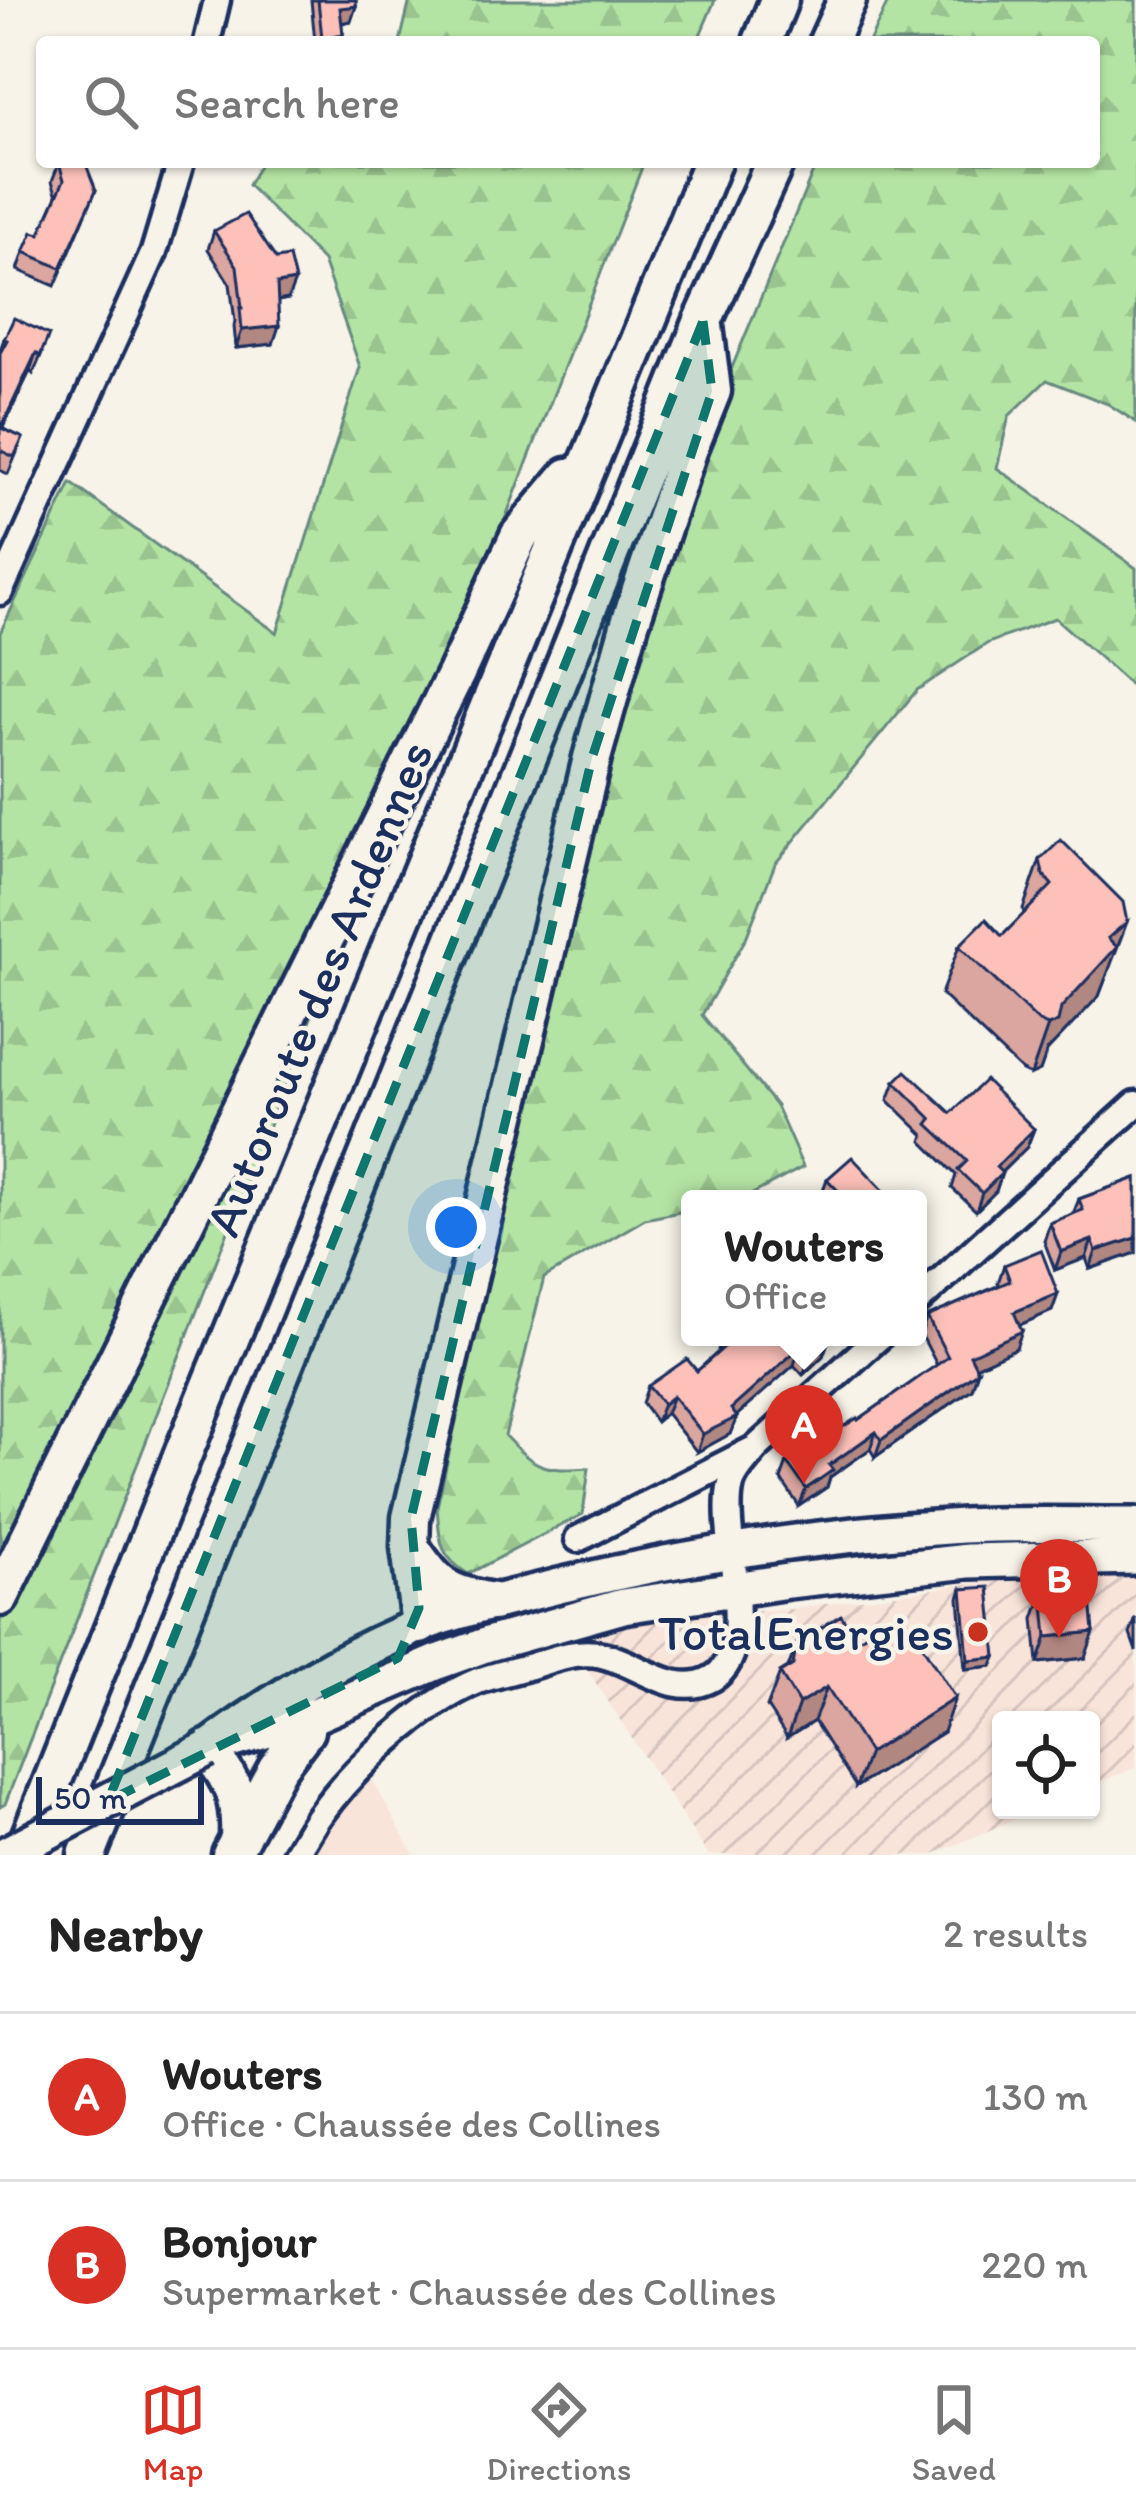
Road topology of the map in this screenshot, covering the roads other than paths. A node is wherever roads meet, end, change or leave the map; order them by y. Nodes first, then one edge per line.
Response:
1 (217, 0) edge
2 (779, 0) edge
3 (847, 0) edge
4 (208, 36) edge
5 (764, 36) edge
6 (831, 36) edge
7 (179, 168) edge
8 (709, 168) edge
9 (772, 168) edge
10 (703, 321) junction
11 (593, 446) junction
12 (0, 592) edge
13 (1136, 1104) edge
14 (927, 1293) edge
15 (869, 1346) edge
16 (757, 1447) junction
17 (1136, 1525) edge
18 (578, 1539) dead end
19 (410, 1547) junction
20 (730, 1552) junction
21 (1136, 1557) edge
22 (734, 1588) junction
23 (0, 1597) edge
24 (493, 1602) junction
25 (420, 1625) junction
26 (306, 1719) junction
27 (254, 1723) junction
28 (207, 1749) junction
29 (235, 1847) edge
30 (4, 1855) edge
31 (23, 1855) edge
32 (87, 1855) edge
33 (295, 1855) edge

1 - 4 street
2 - 5 highway
3 - 6 highway
7 - 12 street
8 - 11 highway, Autoroute des Ardennes
9 - 10 highway
10 - 19 highway
10 - 32 highway
11 - 23 highway
11 - 31 highway, Autoroute des Ardennes
13 - 14 street
15 - 16 street
16 - 18 street
16 - 20 street
17 - 20 main road
19 - 24 highway
19 - 25 highway
20 - 22 street
20 - 24 main road
21 - 22 main road
22 - 26 main road
22 - 33 street
24 - 25 main road
25 - 27 main road
26 - 27 main road
26 - 29 highway
27 - 28 main road
28 - 29 highway
28 - 30 main road, bridge

